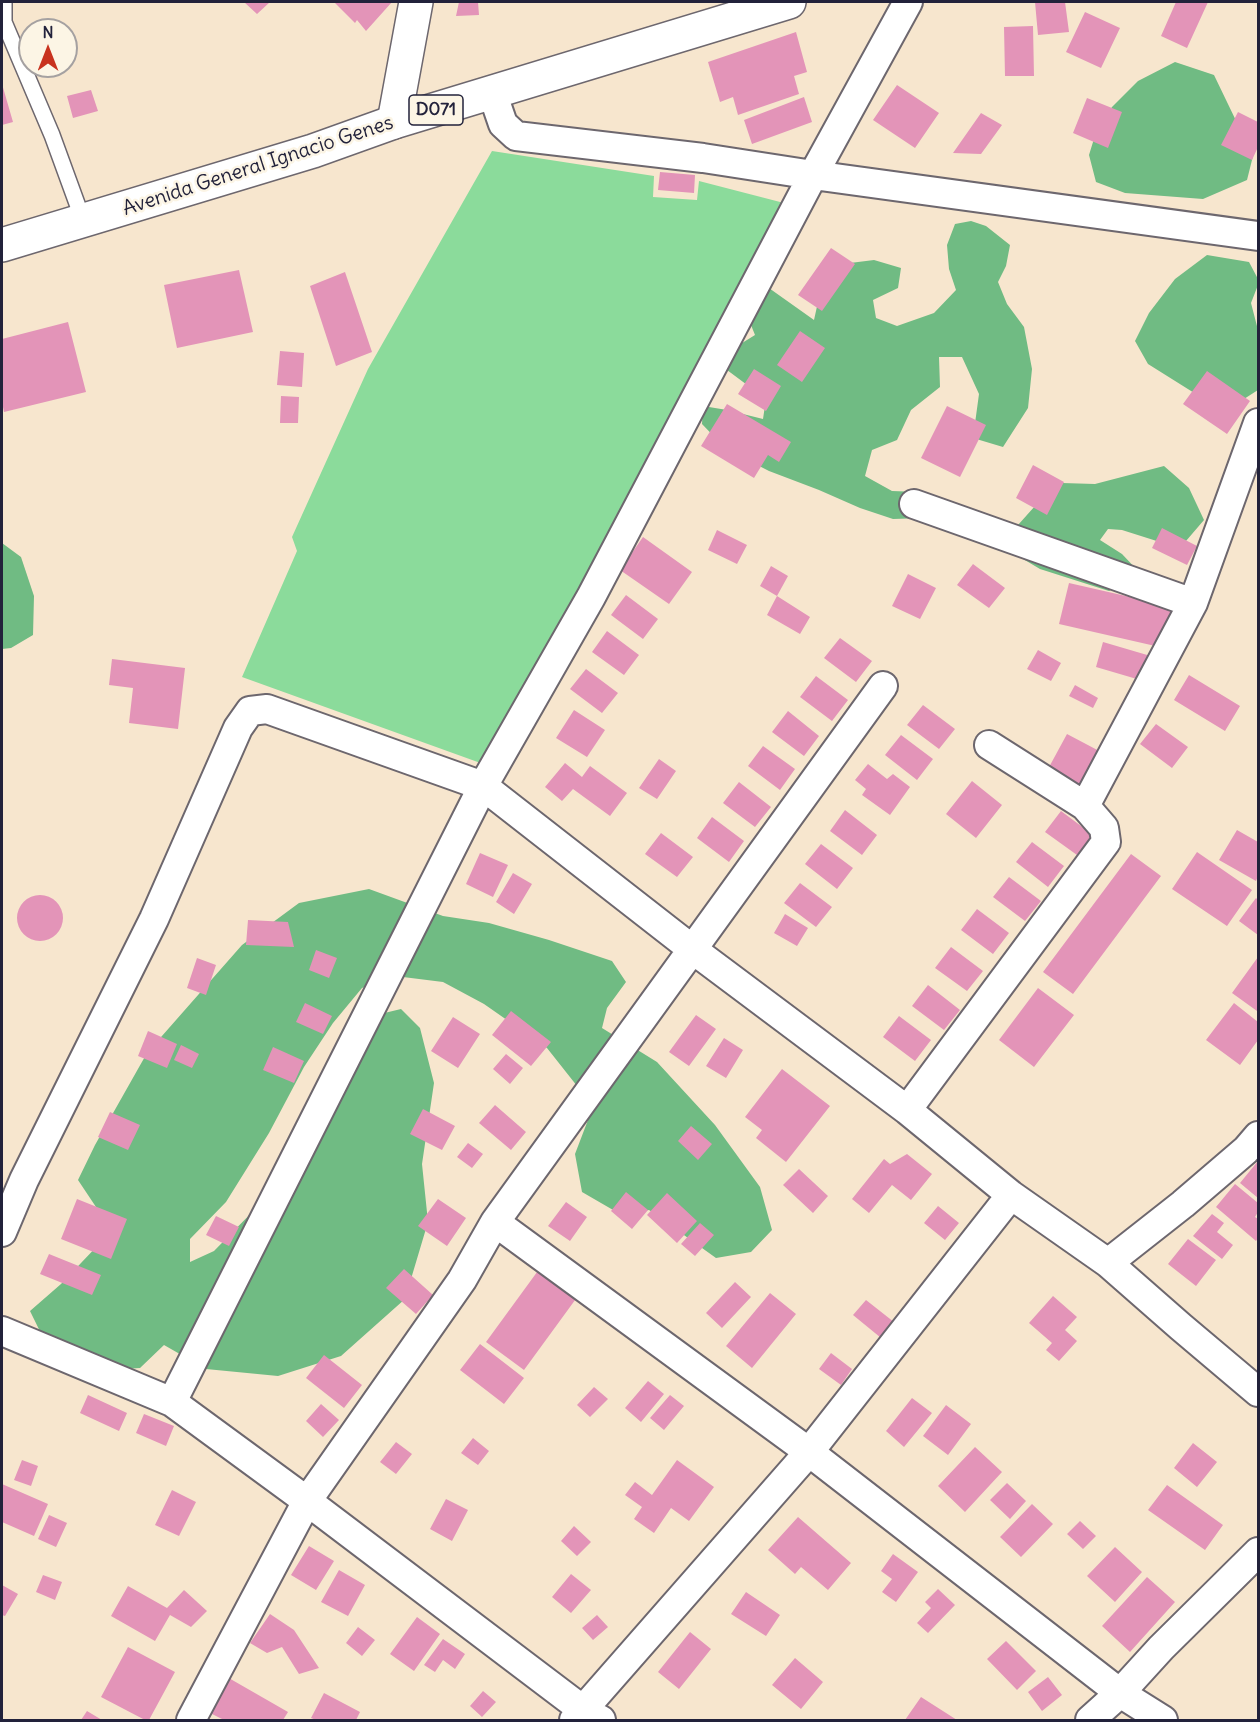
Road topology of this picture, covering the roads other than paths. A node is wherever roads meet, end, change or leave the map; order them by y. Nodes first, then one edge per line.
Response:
1 (4, 2) edge
2 (416, 2) edge
3 (789, 2) edge
4 (908, 2) edge
5 (492, 92) junction
6 (394, 123) junction
7 (813, 175) junction
8 (83, 220) junction
9 (1258, 237) edge
10 (2, 245) edge
11 (1258, 423) edge
12 (914, 504) dead end
13 (1193, 603) junction
14 (883, 686) dead end
15 (989, 745) dead end
16 (483, 786) junction
17 (1085, 806) junction
18 (692, 949) junction
19 (908, 1110) junction
20 (1258, 1136) edge
21 (1011, 1195) junction
22 (495, 1222) junction
23 (2, 1232) edge
24 (1108, 1263) junction
25 (2, 1332) edge
26 (1258, 1392) edge
27 (172, 1402) junction
28 (808, 1452) junction
29 (307, 1501) junction
30 (1258, 1552) edge
31 (1120, 1693) junction
32 (586, 1717) edge
33 (191, 1720) edge
34 (1090, 1720) edge
35 (1163, 1720) edge

1 - 8 lane
2 - 6 main road
3 - 5 main road, Avenida General Ignacio Genes / D071
4 - 7 street
5 - 6 main road, Avenida General Ignacio Genes / D071
5 - 7 street
6 - 8 main road, Avenida General Ignacio Genes / D071
7 - 9 street
7 - 16 street
8 - 10 main road, Avenida General Ignacio Genes / D071
11 - 13 street
12 - 13 street
13 - 17 street
14 - 18 street
15 - 17 street
16 - 18 street
16 - 23 street
16 - 27 street
17 - 19 street
18 - 19 street
18 - 22 street
19 - 21 street
20 - 24 street
21 - 24 street
21 - 28 street
22 - 28 street
22 - 29 street
24 - 26 street
25 - 27 street
27 - 29 street
28 - 31 street
28 - 32 street
29 - 32 street
29 - 33 street
30 - 31 street
31 - 34 street
31 - 35 street

